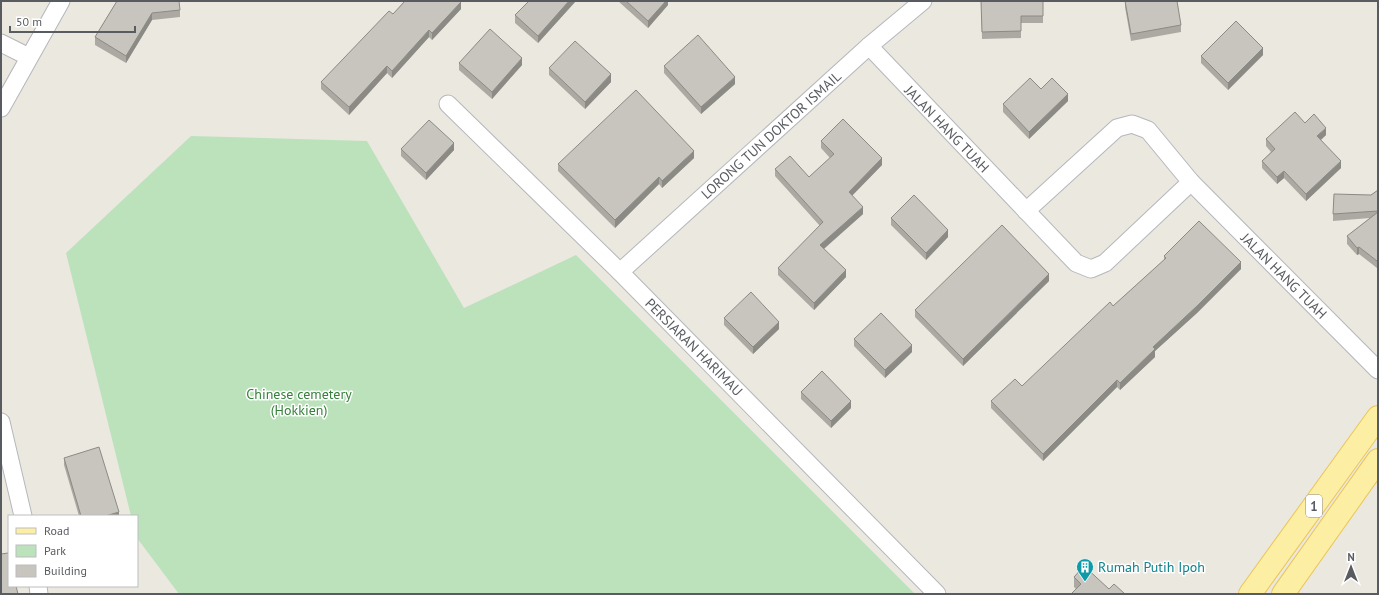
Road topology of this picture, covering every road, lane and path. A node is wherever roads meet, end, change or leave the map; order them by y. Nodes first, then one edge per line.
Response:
1 (61, 1) edge
2 (924, 1) edge
3 (1, 43) edge
4 (869, 46) junction
5 (29, 57) junction
6 (448, 104) dead end
7 (1, 108) edge
8 (1191, 182) junction
9 (1026, 211) junction
10 (620, 272) junction
11 (1378, 370) edge
12 (1378, 417) edge
13 (1, 422) edge
14 (1378, 460) edge
15 (23, 515) edge
16 (937, 594) edge
17 (1250, 594) edge
18 (1283, 594) edge

1 - 5 street
2 - 4 street, LORONG TUN DOKTOR ISMAIL
3 - 5 street
4 - 9 street, JALAN HANG TUAH
4 - 10 street, LORONG TUN DOKTOR ISMAIL
5 - 7 street
6 - 10 street, PERSIARAN HARIMAU
8 - 9 street, JALAN HANG TUAH
8 - 9 street, JALAN HANG TUAH
8 - 11 street, JALAN HANG TUAH
10 - 16 street, PERSIARAN HARIMAU
12 - 17 main road, 1
13 - 15 street
14 - 18 main road, 1

